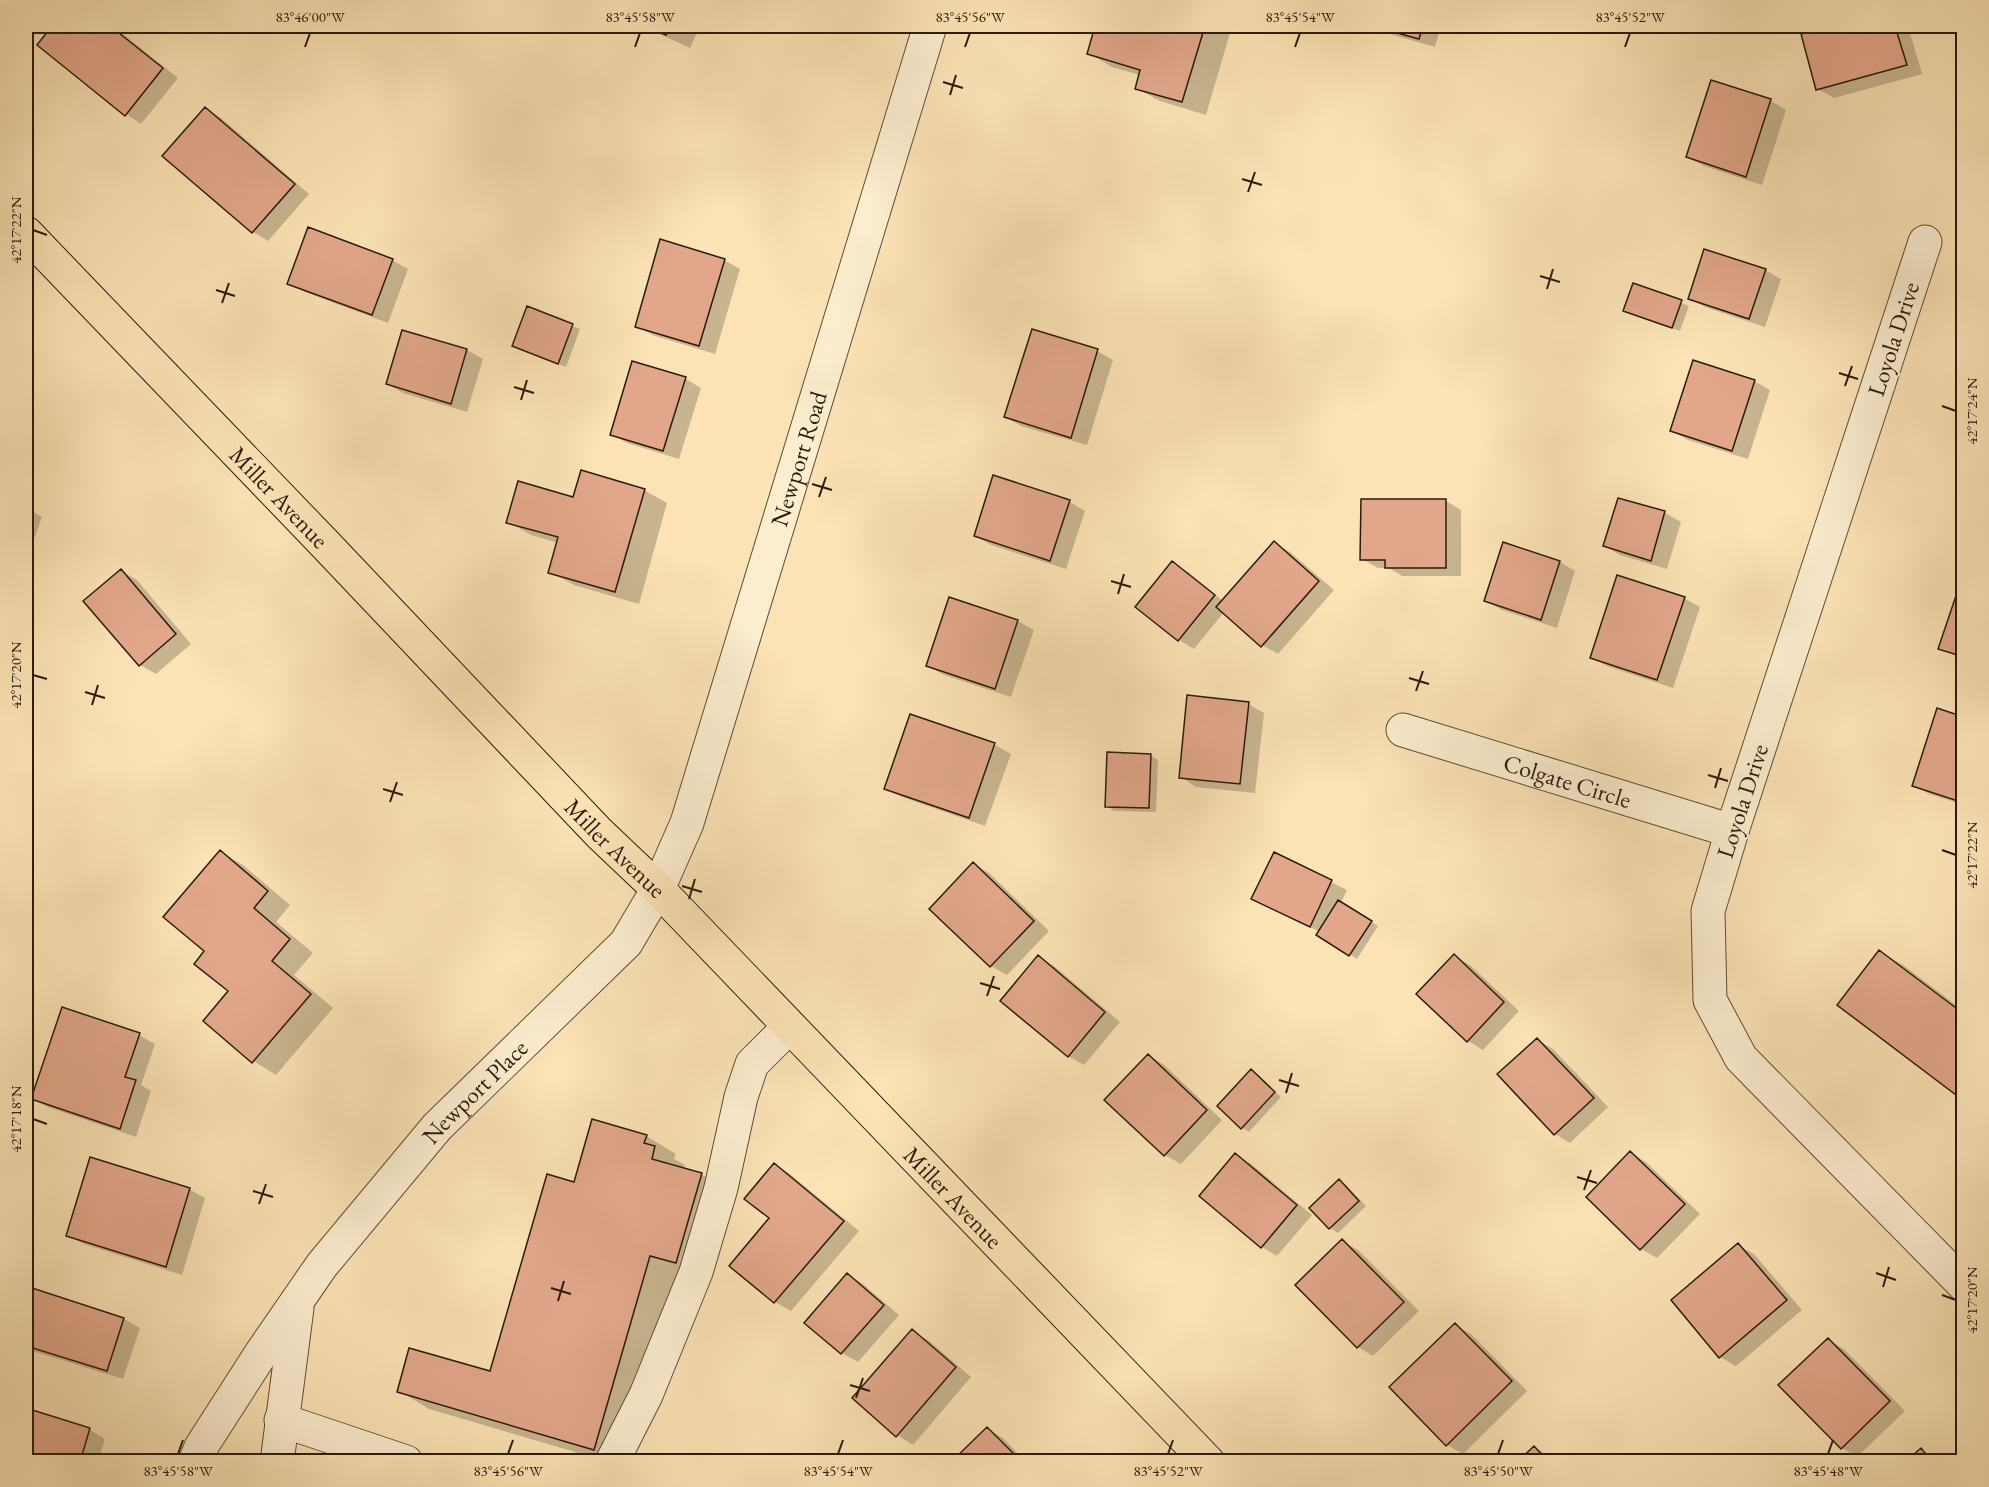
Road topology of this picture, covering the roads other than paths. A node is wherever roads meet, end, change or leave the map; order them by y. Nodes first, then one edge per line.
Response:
1 (930, 26) edge
2 (26, 233) edge
3 (1925, 242) dead end
4 (1403, 730) dead end
5 (1732, 831) junction
6 (658, 889) junction
7 (789, 1027) junction
8 (1964, 1285) edge
9 (298, 1301) junction
10 (281, 1420) junction
11 (1201, 1459) edge
12 (195, 1461) edge
13 (277, 1461) edge
14 (406, 1461) edge
15 (612, 1461) edge

1 - 6 street, Newport Road
2 - 6 main road, Miller Avenue
3 - 5 street, Loyola Drive
4 - 5 street, Colgate Circle
5 - 8 street, Loyola Drive
6 - 7 main road, Miller Avenue
6 - 9 street, Newport Place
7 - 11 main road, Miller Avenue
7 - 15 street
9 - 10 street, Newport Place
9 - 12 street, Newport Place
10 - 13 street, Newport Place
10 - 14 street

